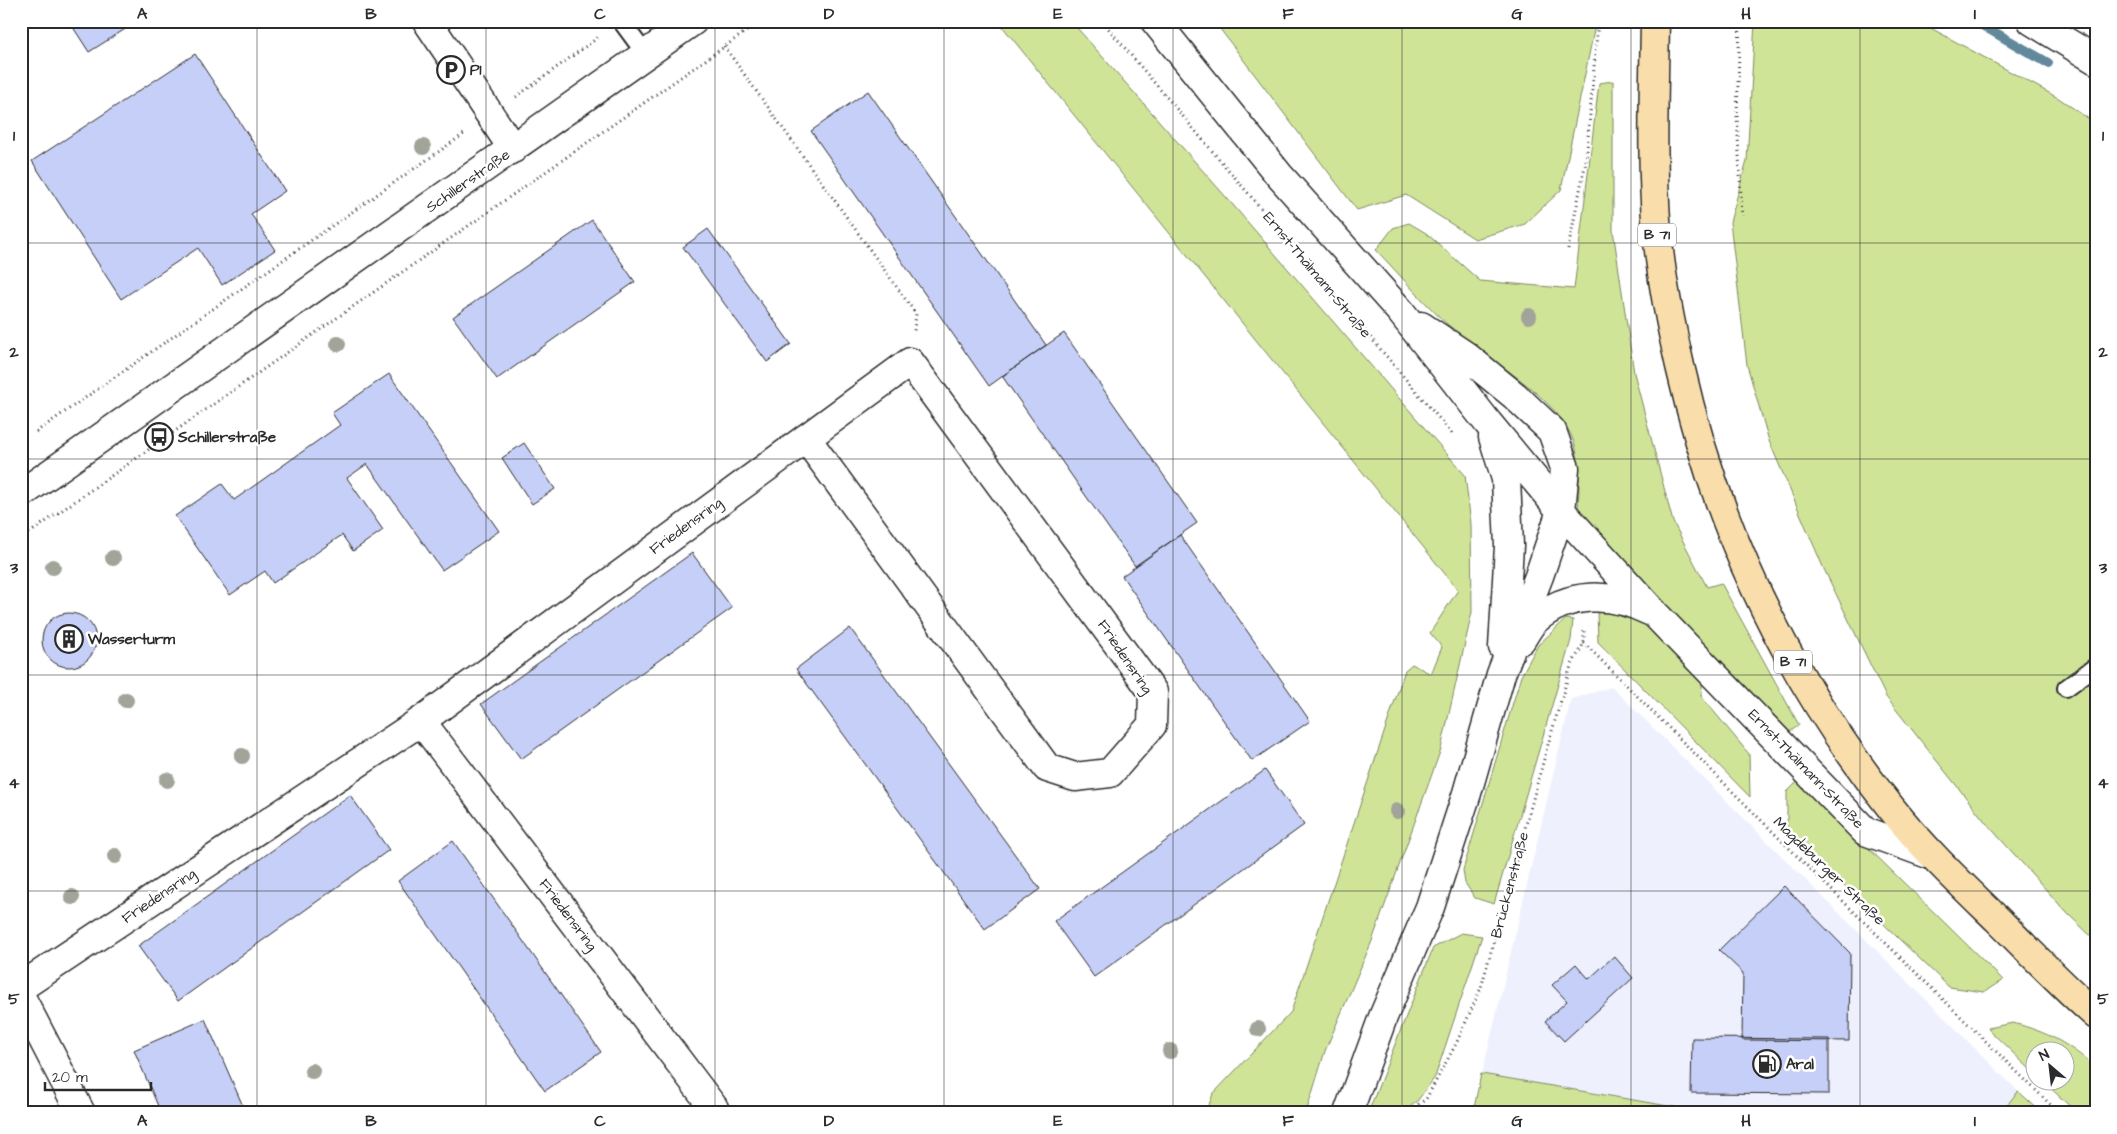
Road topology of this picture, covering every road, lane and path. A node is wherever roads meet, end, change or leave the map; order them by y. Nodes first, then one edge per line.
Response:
1 (428, 21) edge
2 (621, 21) edge
3 (693, 21) edge
4 (761, 21) edge
5 (1102, 21) edge
6 (1155, 21) edge
7 (1598, 21) edge
8 (1655, 21) edge
9 (1740, 21) edge
10 (2032, 21) edge
11 (724, 46) junction
12 (646, 55) junction
13 (2096, 60) edge
14 (491, 115) junction
15 (514, 149) junction
16 (1742, 216) dead end
17 (1568, 249) dead end
18 (1401, 312) junction
19 (910, 362) junction
20 (1488, 423) junction
21 (36, 432) dead end
22 (806, 438) junction
23 (1457, 439) dead end
24 (22, 492) edge
25 (1559, 518) junction
26 (21, 540) edge
27 (1655, 614) junction
28 (1584, 643) joint
29 (2096, 666) edge
30 (1501, 674) junction
31 (2066, 688) dead end
32 (422, 721) junction
33 (1931, 855) junction
34 (21, 988) edge
35 (21, 997) edge
36 (2096, 1015) edge
37 (714, 1108) dead end
38 (80, 1113) edge
39 (1348, 1113) edge
40 (1406, 1113) edge
41 (2060, 1113) edge

1 - 14 street
2 - 12 lane
2 - 14 path
3 - 12 street, Schillerstraße
4 - 11 path
5 - 23 path, Ernst-Thälmann-Straße
6 - 18 street, Ernst-Thälmann-Straße
7 - 17 path
8 - 33 main road, B 71
9 - 16 path
10 - 13 street
11 - 19 path
11 - 26 path
12 - 15 street, Schillerstraße
14 - 15 street
14 - 21 path
15 - 24 street, Schillerstraße
18 - 20 street, Ernst-Thälmann-Straße
18 - 25 street, Ernst-Thälmann-Straße
19 - 22 street, Friedensring
19 - 22 street, Friedensring
20 - 25 street, Ernst-Thälmann-Straße
20 - 30 street
22 - 32 street, Friedensring
25 - 27 street, Ernst-Thälmann-Straße
25 - 30 street
27 - 30 street
27 - 33 street, Ernst-Thälmann-Straße
28 - 40 path, Brückenstraße
28 - 41 path, Magdeburger Straße
29 - 31 lane
30 - 39 street
32 - 34 street, Friedensring
32 - 37 street, Friedensring
33 - 36 main road, Ernst-Thälmann-Straße / B 71
35 - 38 street

